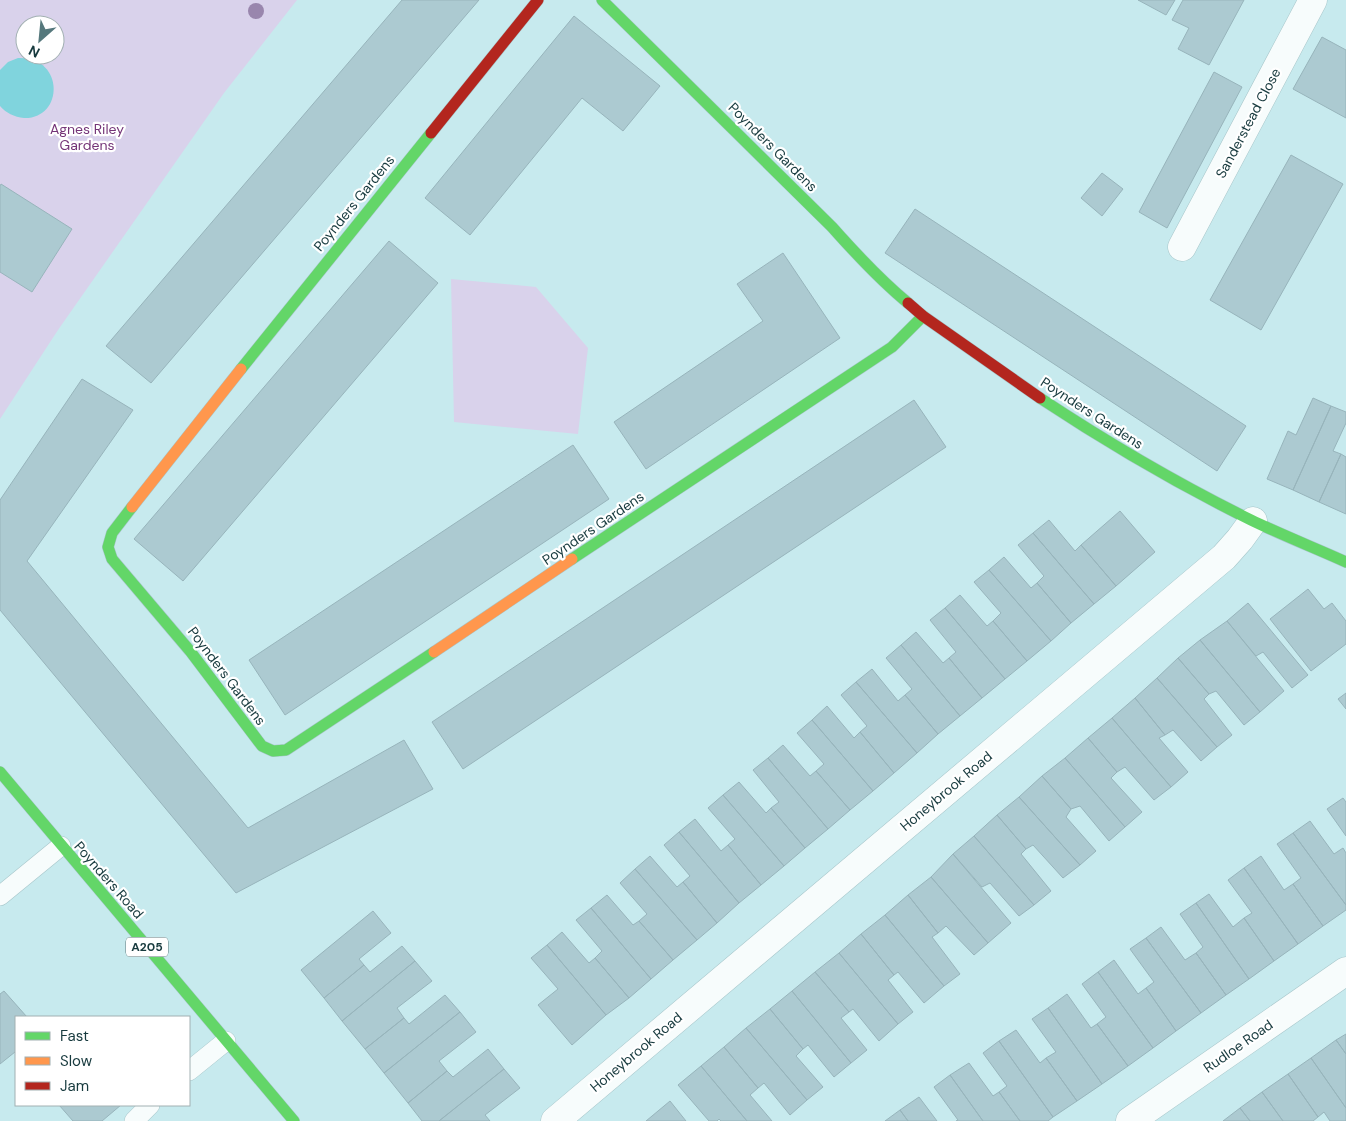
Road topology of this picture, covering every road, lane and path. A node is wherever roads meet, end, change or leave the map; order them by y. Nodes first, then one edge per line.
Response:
1 (538, 0) edge
2 (602, 0) edge
3 (1313, 0) edge
4 (1182, 247) dead end
5 (923, 316) junction
6 (1254, 521) junction
7 (1346, 562) edge
8 (0, 772) edge
9 (61, 846) junction
10 (0, 896) edge
11 (1346, 970) edge
12 (226, 1041) junction
13 (190, 1070) edge
14 (149, 1106) edge
15 (134, 1121) edge
16 (294, 1121) edge
17 (555, 1121) edge
18 (1130, 1121) edge

1 - 5 main road, Poynders Gardens
2 - 5 main road, Poynders Gardens
3 - 4 street, Sanderstead Close
5 - 6 main road, Poynders Gardens
6 - 7 main road
6 - 17 street, Honeybrook Road
8 - 9 main road, Poynders Road / A205
9 - 10 lane
9 - 12 main road, Poynders Road / A205
11 - 18 street, Rudloe Road
12 - 13 lane
12 - 16 main road, Poynders Road / A205
14 - 15 lane

